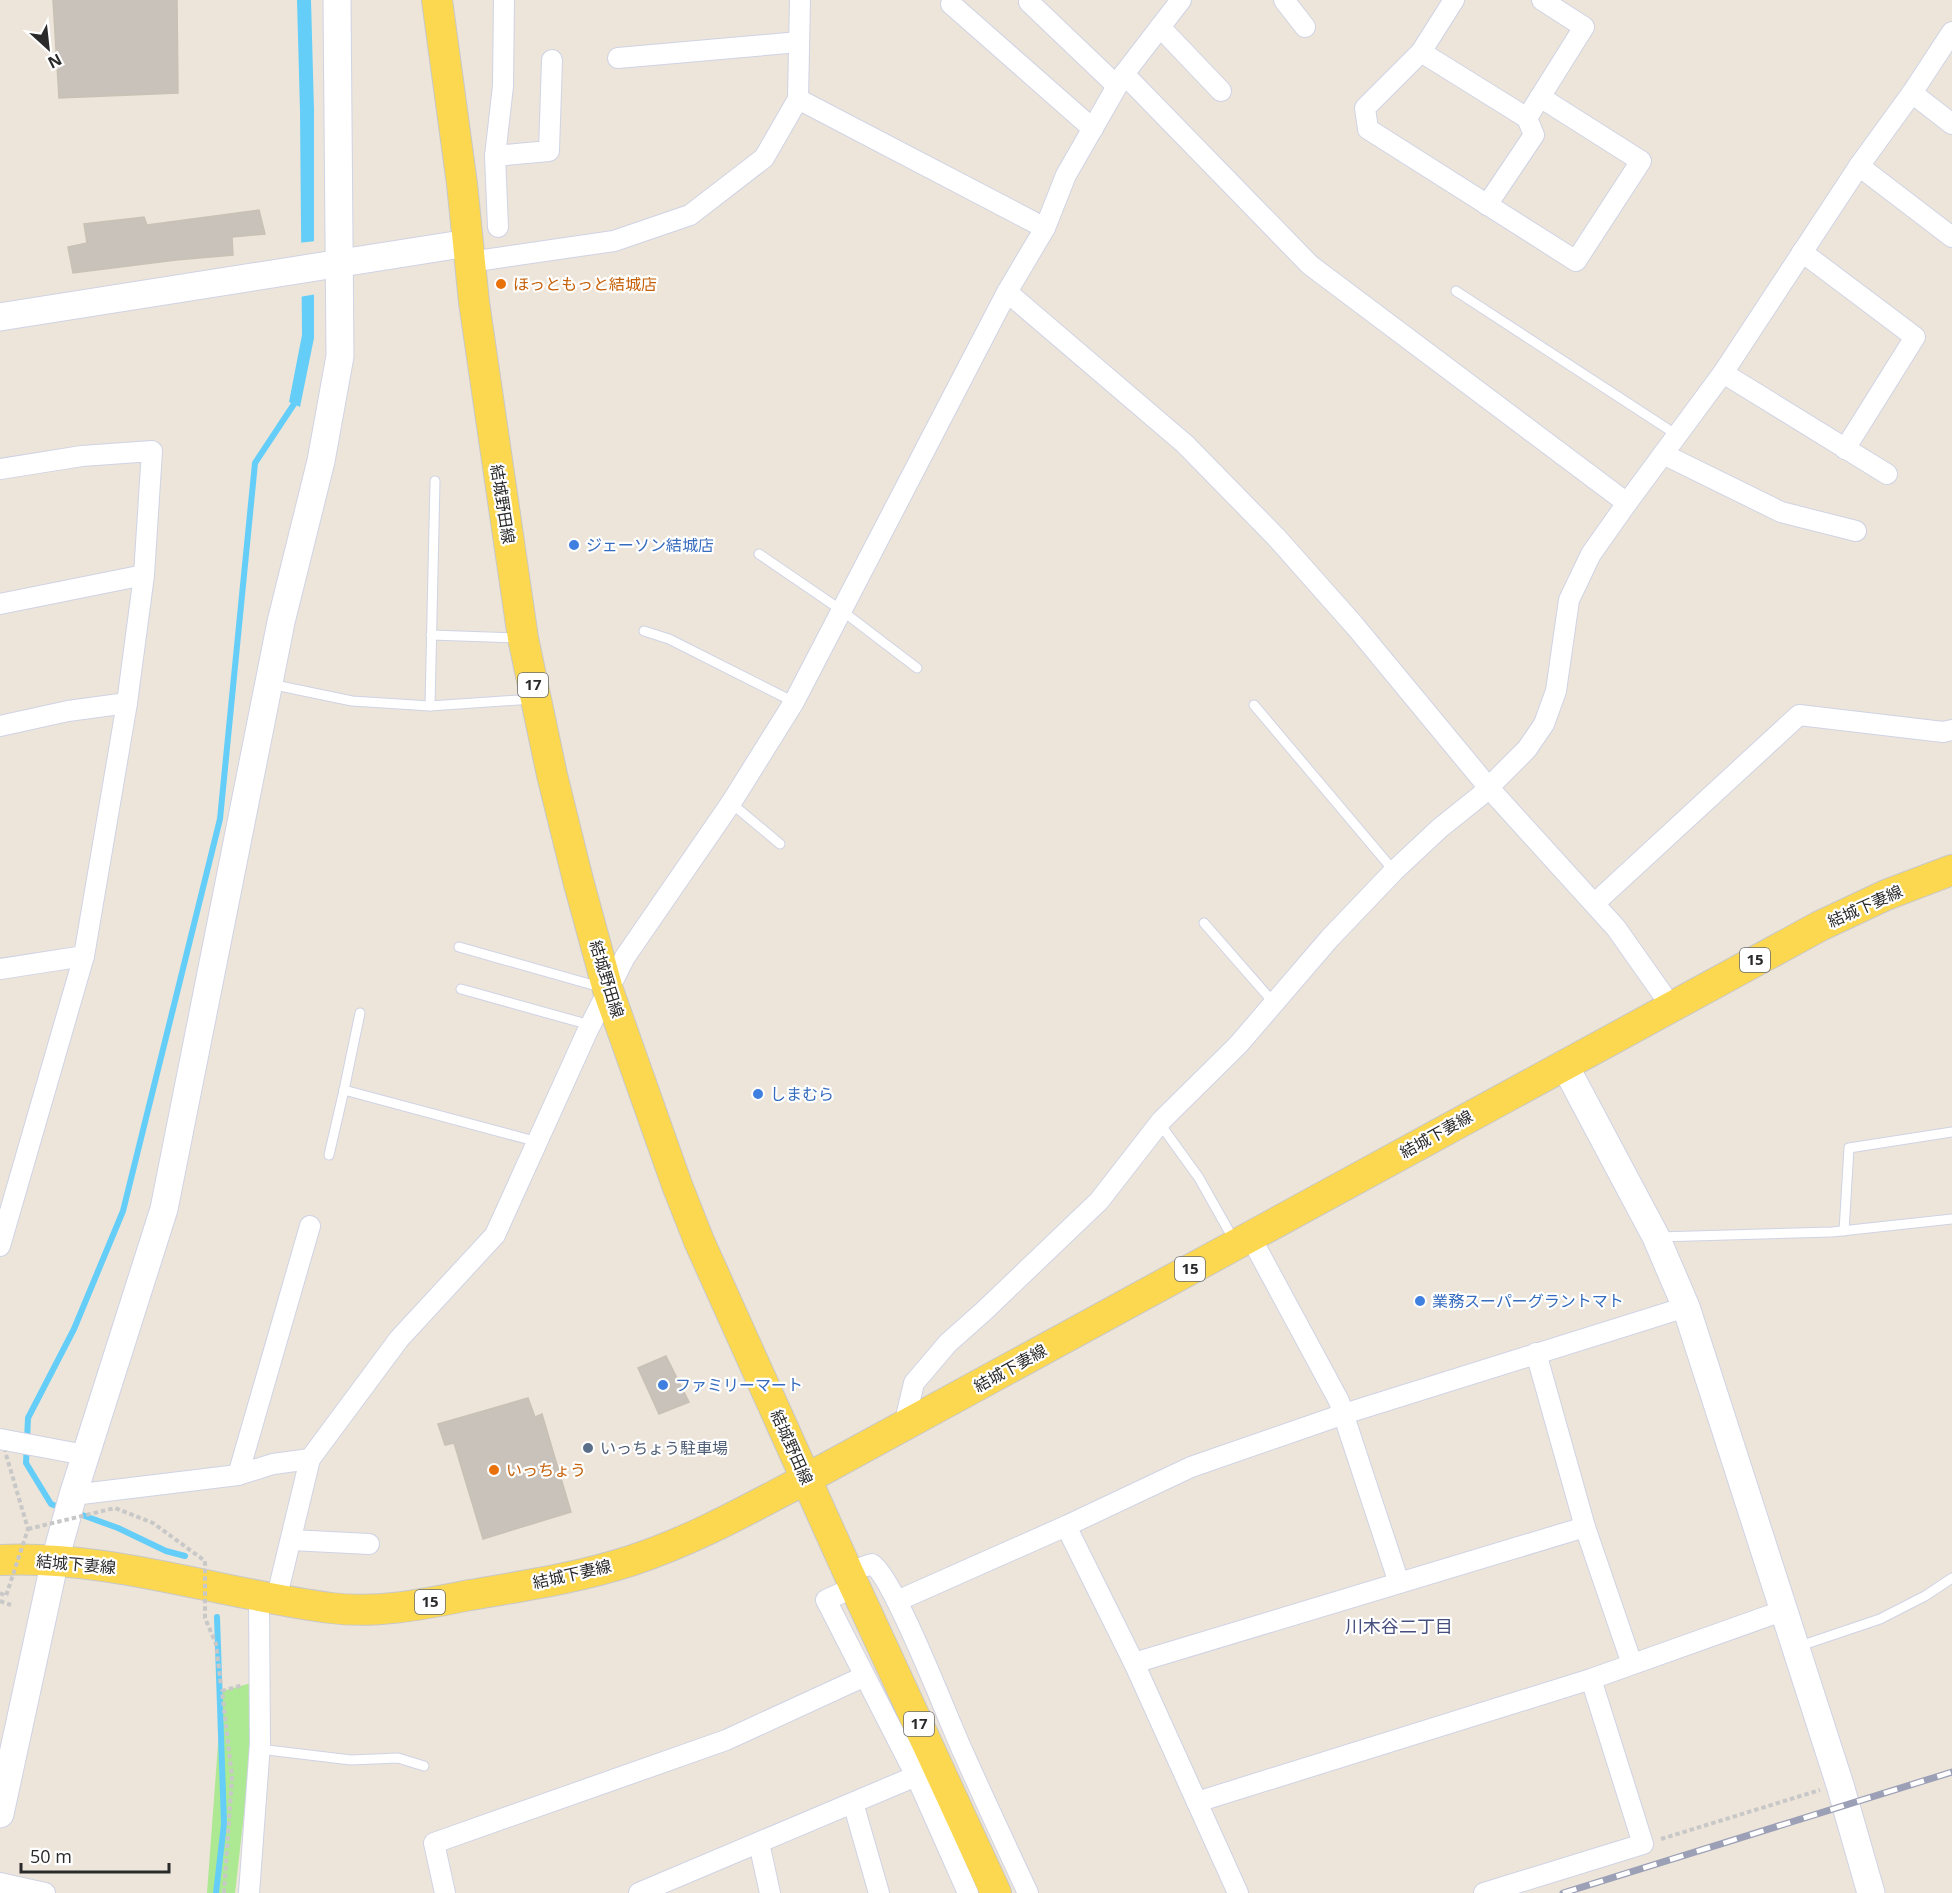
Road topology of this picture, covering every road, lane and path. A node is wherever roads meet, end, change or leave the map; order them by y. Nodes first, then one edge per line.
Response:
1 (337, 0) edge
2 (437, 0) edge
3 (504, 0) edge
4 (800, 0) edge
5 (1181, 0) edge
6 (1284, 0) edge
7 (1454, 0) edge
8 (1542, 0) edge
9 (1029, 2) dead end
10 (951, 4) dead end
11 (1160, 27) junction
12 (1305, 27) dead end
13 (1952, 32) edge
14 (799, 42) junction
15 (1421, 52) junction
16 (618, 58) dead end
17 (552, 60) dead end
18 (1120, 80) junction
19 (1221, 91) dead end
20 (1912, 93) junction
21 (1540, 97) junction
22 (798, 99) junction
23 (1527, 118) junction
24 (1952, 124) edge
25 (1093, 129) junction
26 (495, 156) junction
27 (1859, 166) junction
28 (1487, 205) junction
29 (498, 227) dead end
30 (1045, 228) junction
31 (1952, 237) edge
32 (1802, 252) junction
33 (469, 253) junction
34 (341, 264) junction
35 (1456, 291) dead end
36 (1006, 292) junction
37 (0, 317) edge
38 (1723, 373) junction
39 (1677, 435) junction
40 (1845, 449) junction
41 (1663, 454) junction
42 (0, 469) edge
43 (1887, 474) dead end
44 (435, 481) dead end
45 (1627, 503) junction
46 (1856, 531) dead end
47 (759, 554) dead end
48 (144, 575) junction
49 (0, 604) edge
50 (841, 610) junction
51 (644, 631) dead end
52 (431, 635) junction
53 (523, 638) junction
54 (917, 668) dead end
55 (268, 684) junction
56 (536, 699) junction
57 (794, 702) junction
58 (128, 703) junction
59 (1254, 705) dead end
60 (429, 706) junction
61 (0, 726) edge
62 (1952, 730) edge
63 (1489, 788) junction
64 (731, 803) junction
65 (780, 844) dead end
66 (1952, 870) edge
67 (1394, 871) junction
68 (1595, 903) junction
69 (1204, 923) dead end
70 (459, 947) dead end
71 (84, 956) junction
72 (0, 969) edge
73 (461, 989) dead end
74 (608, 990) junction
75 (1274, 1003) junction
76 (1671, 1006) junction
77 (360, 1013) dead end
78 (590, 1025) junction
79 (1564, 1064) junction
80 (344, 1090) junction
81 (1160, 1124) junction
82 (1952, 1132) edge
83 (538, 1142) junction
84 (329, 1155) dead end
85 (1952, 1220) edge
86 (310, 1226) dead end
87 (1844, 1231) junction
88 (1656, 1237) junction
89 (1243, 1240) junction
90 (0, 1246) edge
91 (1686, 1307) junction
92 (1536, 1353) junction
93 (1344, 1414) junction
94 (904, 1425) junction
95 (3, 1445) edge
96 (85, 1455) junction
97 (310, 1459) junction
98 (238, 1475) junction
99 (806, 1479) junction
100 (73, 1495) junction
101 (1066, 1526) junction
102 (1586, 1527) junction
103 (28, 1529) junction
104 (291, 1540) junction
105 (369, 1544) dead end
106 (0, 1560) edge
107 (55, 1560) junction
108 (1952, 1578) edge
109 (852, 1579) junction
110 (1399, 1583) junction
111 (0, 1593) edge
112 (268, 1599) junction
113 (0, 1601) edge
114 (897, 1601) junction
115 (11, 1605) dead end
116 (1782, 1611) junction
117 (1795, 1648) junction
118 (1134, 1663) junction
119 (1632, 1664) junction
120 (863, 1677) junction
121 (1591, 1679) junction
122 (221, 1685) dead end
123 (222, 1691) dead end
124 (259, 1749) junction
125 (424, 1766) dead end
126 (916, 1776) junction
127 (1840, 1785) junction
128 (1197, 1802) junction
129 (853, 1803) junction
130 (0, 1814) edge
131 (759, 1843) junction
132 (1643, 1844) junction
133 (0, 1883) edge
134 (45, 1893) edge
135 (224, 1893) edge
136 (249, 1893) edge
137 (445, 1893) edge
138 (639, 1893) edge
139 (770, 1893) edge
140 (879, 1893) edge
141 (968, 1893) edge
142 (996, 1893) edge
143 (1028, 1893) edge
144 (1238, 1893) edge
145 (1484, 1893) edge
146 (1871, 1893) edge

1 - 34 street
2 - 33 main road, 結城野田線 / 17
3 - 26 street
4 - 14 street
5 - 11 street
6 - 12 street
7 - 15 street
8 - 21 street
9 - 18 street
10 - 25 street
11 - 18 street
11 - 19 street
13 - 20 street
14 - 16 street
14 - 22 street
15 - 23 street
15 - 28 street
17 - 26 street
18 - 25 street
18 - 45 street
20 - 24 street
20 - 27 street
21 - 23 street
21 - 28 street
22 - 30 street
22 - 33 street
23 - 28 street
25 - 30 street
26 - 29 street
27 - 31 street
27 - 32 street
30 - 36 street
32 - 38 street
32 - 40 street
33 - 34 street
33 - 53 main road, 結城野田線 / 17
34 - 37 street
34 - 55 street
35 - 39 lane
36 - 50 street
36 - 63 street
38 - 39 street
38 - 40 street
39 - 41 street
40 - 43 street
41 - 45 street
41 - 46 street
42 - 48 street
44 - 52 lane
45 - 63 street
47 - 50 lane
48 - 49 street
48 - 58 street
50 - 54 lane
50 - 57 street
51 - 57 lane
52 - 53 lane
52 - 60 lane
53 - 56 main road, 結城野田線 / 17
55 - 60 lane
55 - 96 street
56 - 60 lane
56 - 74 main road, 結城野田線 / 17
57 - 64 street
58 - 61 street
58 - 71 street
59 - 67 lane
62 - 68 street
63 - 67 street
63 - 68 street
64 - 65 lane
64 - 74 street
66 - 76 main road, 結城下妻線 / 15
67 - 75 street
68 - 76 street
69 - 75 lane
70 - 74 lane
71 - 72 street
71 - 90 street
73 - 78 lane
74 - 78 street
74 - 99 main road, 結城野田線 / 17
75 - 81 street
76 - 79 main road, 結城下妻線 / 15
77 - 80 lane
78 - 83 street
79 - 88 street
79 - 89 main road, 結城下妻線 / 15
80 - 83 lane
80 - 84 lane
81 - 89 lane
81 - 94 street
82 - 87 lane
83 - 97 street
85 - 87 lane
86 - 98 street
87 - 88 lane
88 - 91 street
89 - 93 street
89 - 94 main road, 結城下妻線 / 15
91 - 92 street
91 - 116 street
92 - 93 street
92 - 102 street
93 - 101 street
93 - 110 street
94 - 99 main road, 結城下妻線 / 15
95 - 96 street
95 - 103 path, bridge
96 - 100 street
97 - 98 street
97 - 104 street
98 - 100 street
99 - 109 main road, 結城野田線 / 17
99 - 112 main road, 結城下妻線 / 15
100 - 107 street
101 - 114 street
101 - 118 street
102 - 110 street
102 - 119 street
103 - 111 path, bridge
103 - 122 path, bridge
104 - 105 street
104 - 112 street
106 - 107 main road, 結城下妻線 / 15
107 - 112 main road, 結城下妻線 / 15
107 - 130 street
108 - 117 lane
109 - 114 street
109 - 120 street
109 - 142 main road, 結城野田線 / 17
110 - 118 street
112 - 124 street
113 - 115 path
114 - 143 street
116 - 117 street
116 - 119 street
117 - 127 street
118 - 128 street
119 - 121 street
120 - 126 street
120 - 137 street
121 - 128 street
121 - 132 street
123 - 135 path
124 - 125 lane
124 - 136 street
126 - 129 street
126 - 141 street
127 - 132 path
127 - 146 street
128 - 144 street
129 - 131 street
129 - 140 street
131 - 138 street
131 - 139 street
132 - 145 street
133 - 134 street

